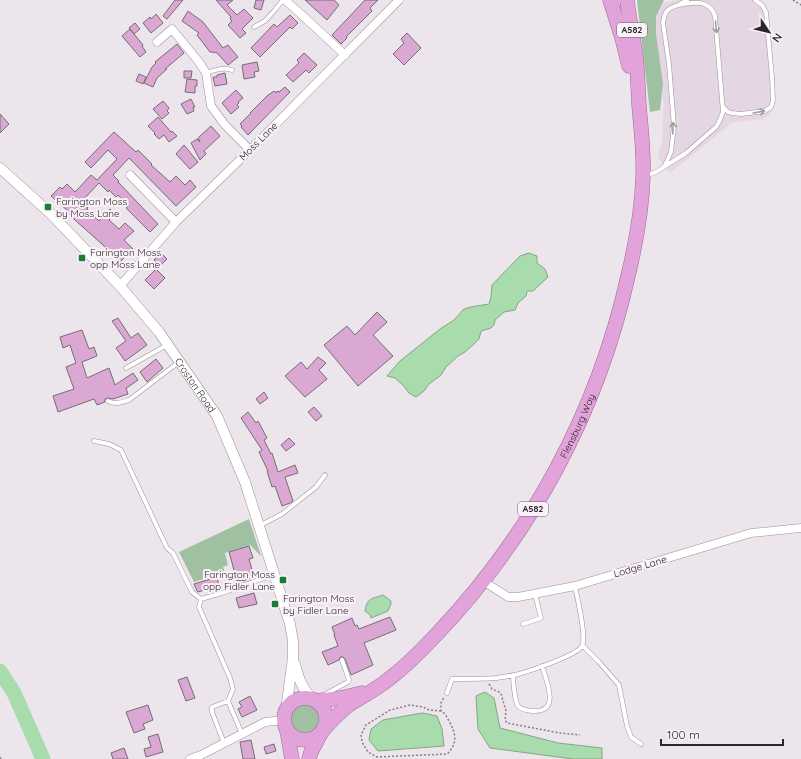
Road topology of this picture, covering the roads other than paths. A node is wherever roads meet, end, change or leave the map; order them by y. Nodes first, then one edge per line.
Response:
1 (284, 0) edge
2 (400, 0) edge
3 (610, 0) edge
4 (627, 0) edge
5 (687, 0) edge
6 (755, 0) edge
7 (678, 5) junction
8 (254, 27) dead end
9 (157, 42) dead end
10 (345, 55) junction
11 (232, 70) dead end
12 (206, 73) junction
13 (639, 106) junction
14 (723, 107) junction
15 (250, 150) junction
16 (665, 165) junction
17 (0, 168) edge
18 (130, 175) dead end
19 (643, 177) junction
20 (176, 222) junction
21 (120, 286) junction
22 (168, 345) junction
23 (179, 362) junction
24 (126, 368) dead end
25 (108, 401) dead end
26 (94, 441) dead end
27 (325, 475) dead end
28 (259, 527) junction
29 (801, 528) edge
30 (274, 575) junction
31 (484, 581) junction
32 (575, 586) junction
33 (535, 594) junction
34 (201, 599) junction
35 (523, 624) dead end
36 (583, 646) junction
37 (293, 658) junction
38 (342, 660) dead end
39 (542, 666) junction
40 (512, 675) junction
41 (379, 687) junction
42 (447, 693) road end
43 (315, 700) junction
44 (228, 701) junction
45 (286, 721) junction
46 (322, 732) junction
47 (242, 734) junction
48 (224, 743) junction
49 (641, 744) dead end
50 (190, 759) edge
51 (292, 759) edge
52 (309, 759) edge

1 - 8 lane
1 - 10 street
2 - 10 street, Moss Lane
3 - 13 highway, Flensburg Way / A582
4 - 13 highway, Flensburg Way / A582
5 - 7 lane
14 -> 6 lane
7 -> 14 lane
16 -> 7 lane
9 - 12 street
10 - 15 street, Moss Lane
11 - 12 lane
12 - 15 street
13 - 19 highway, Flensburg Way / A582
14 - 16 lane
15 - 20 street, Moss Lane
16 - 19 lane
17 - 21 street, Croston Road
18 - 20 street
19 - 31 highway, Flensburg Way / A582
20 - 21 street, Moss Lane
21 - 22 street, Croston Road
22 - 23 street, Croston Road
22 - 24 lane
23 - 25 lane
23 - 28 street, Croston Road
26 - 34 lane
27 - 28 lane
28 - 30 street, Croston Road
29 - 32 street, Lodge Lane
30 - 34 lane
30 - 37 street, Croston Road
31 - 33 street, Lodge Lane
31 - 41 highway, Flensburg Way / A582
32 - 33 street, Lodge Lane
32 - 36 lane
33 - 35 lane
34 - 44 lane
36 - 39 lane
36 - 49 lane
37 - 43 street, Croston Road
37 - 45 street, Croston Road
38 - 43 lane
39 - 40 lane
39 - 40 lane
40 - 42 lane
41 - 43 highway, Flensburg Way / A582
41 - 46 highway, Flensburg Way / A582
43 - 45 highway, A582
43 - 46 highway, A582
44 - 47 lane
44 - 48 lane
45 - 46 highway, A582
45 - 47 street
45 - 51 highway, Croston Road
46 - 52 highway, A582
47 - 48 street
48 - 50 street

